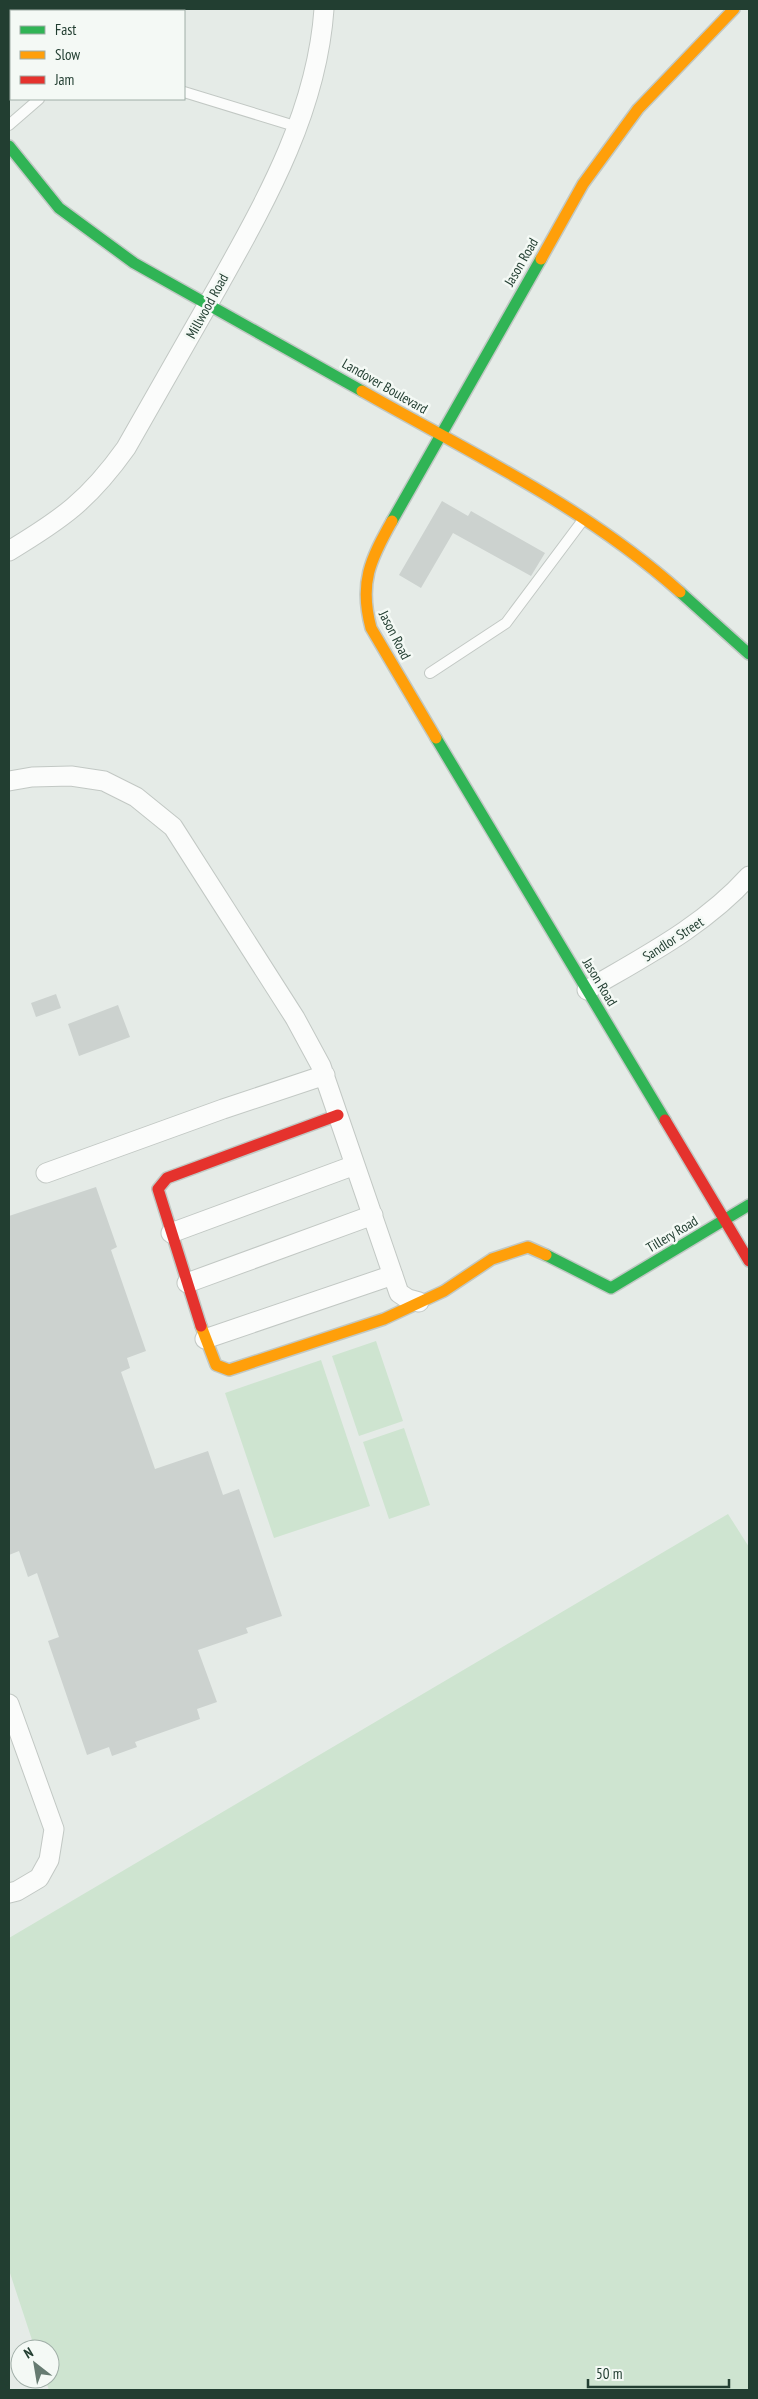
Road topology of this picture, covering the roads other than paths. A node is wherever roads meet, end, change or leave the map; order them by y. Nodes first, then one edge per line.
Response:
1 (324, 9) edge
2 (734, 9) edge
3 (185, 92) edge
4 (38, 100) edge
5 (9, 125) edge
6 (298, 127) junction
7 (9, 146) edge
8 (208, 304) junction
9 (440, 435) junction
10 (584, 519) junction
11 (9, 551) edge
12 (749, 654) edge
13 (430, 673) dead end
14 (9, 781) edge
15 (749, 876) edge
16 (588, 990) junction
17 (325, 1075) junction
18 (338, 1115) junction
19 (355, 1165) junction
20 (46, 1174) dead end
21 (749, 1205) edge
22 (372, 1215) junction
23 (725, 1220) junction
24 (171, 1233) junction
25 (749, 1261) edge
26 (393, 1276) junction
27 (187, 1283) junction
28 (419, 1302) junction
29 (205, 1339) junction
30 (9, 1704) edge
31 (9, 1893) edge

1 - 6 street, Millwood Road
2 - 9 street, Jason Road
3 - 6 lane
4 - 5 lane
6 - 8 street, Millwood Road
7 - 8 street, Landover Boulevard
8 - 9 street, Landover Boulevard
8 - 11 street, Millwood Road
9 - 10 street, Landover Boulevard
9 - 16 street, Jason Road
10 - 12 street, Landover Boulevard
10 - 13 lane
14 - 17 street
15 - 16 street, Sandlor Street
16 - 23 street, Jason Road
17 - 18 street
17 - 20 street
18 - 19 street
18 - 24 street
19 - 22 street
19 - 24 street
21 - 23 street, Tillery Road
22 - 26 street
22 - 27 street
23 - 25 street, Jason Road
23 - 28 street, Tillery Road
24 - 27 street
26 - 28 street
26 - 29 street
27 - 29 street
28 - 29 street
30 - 31 street

